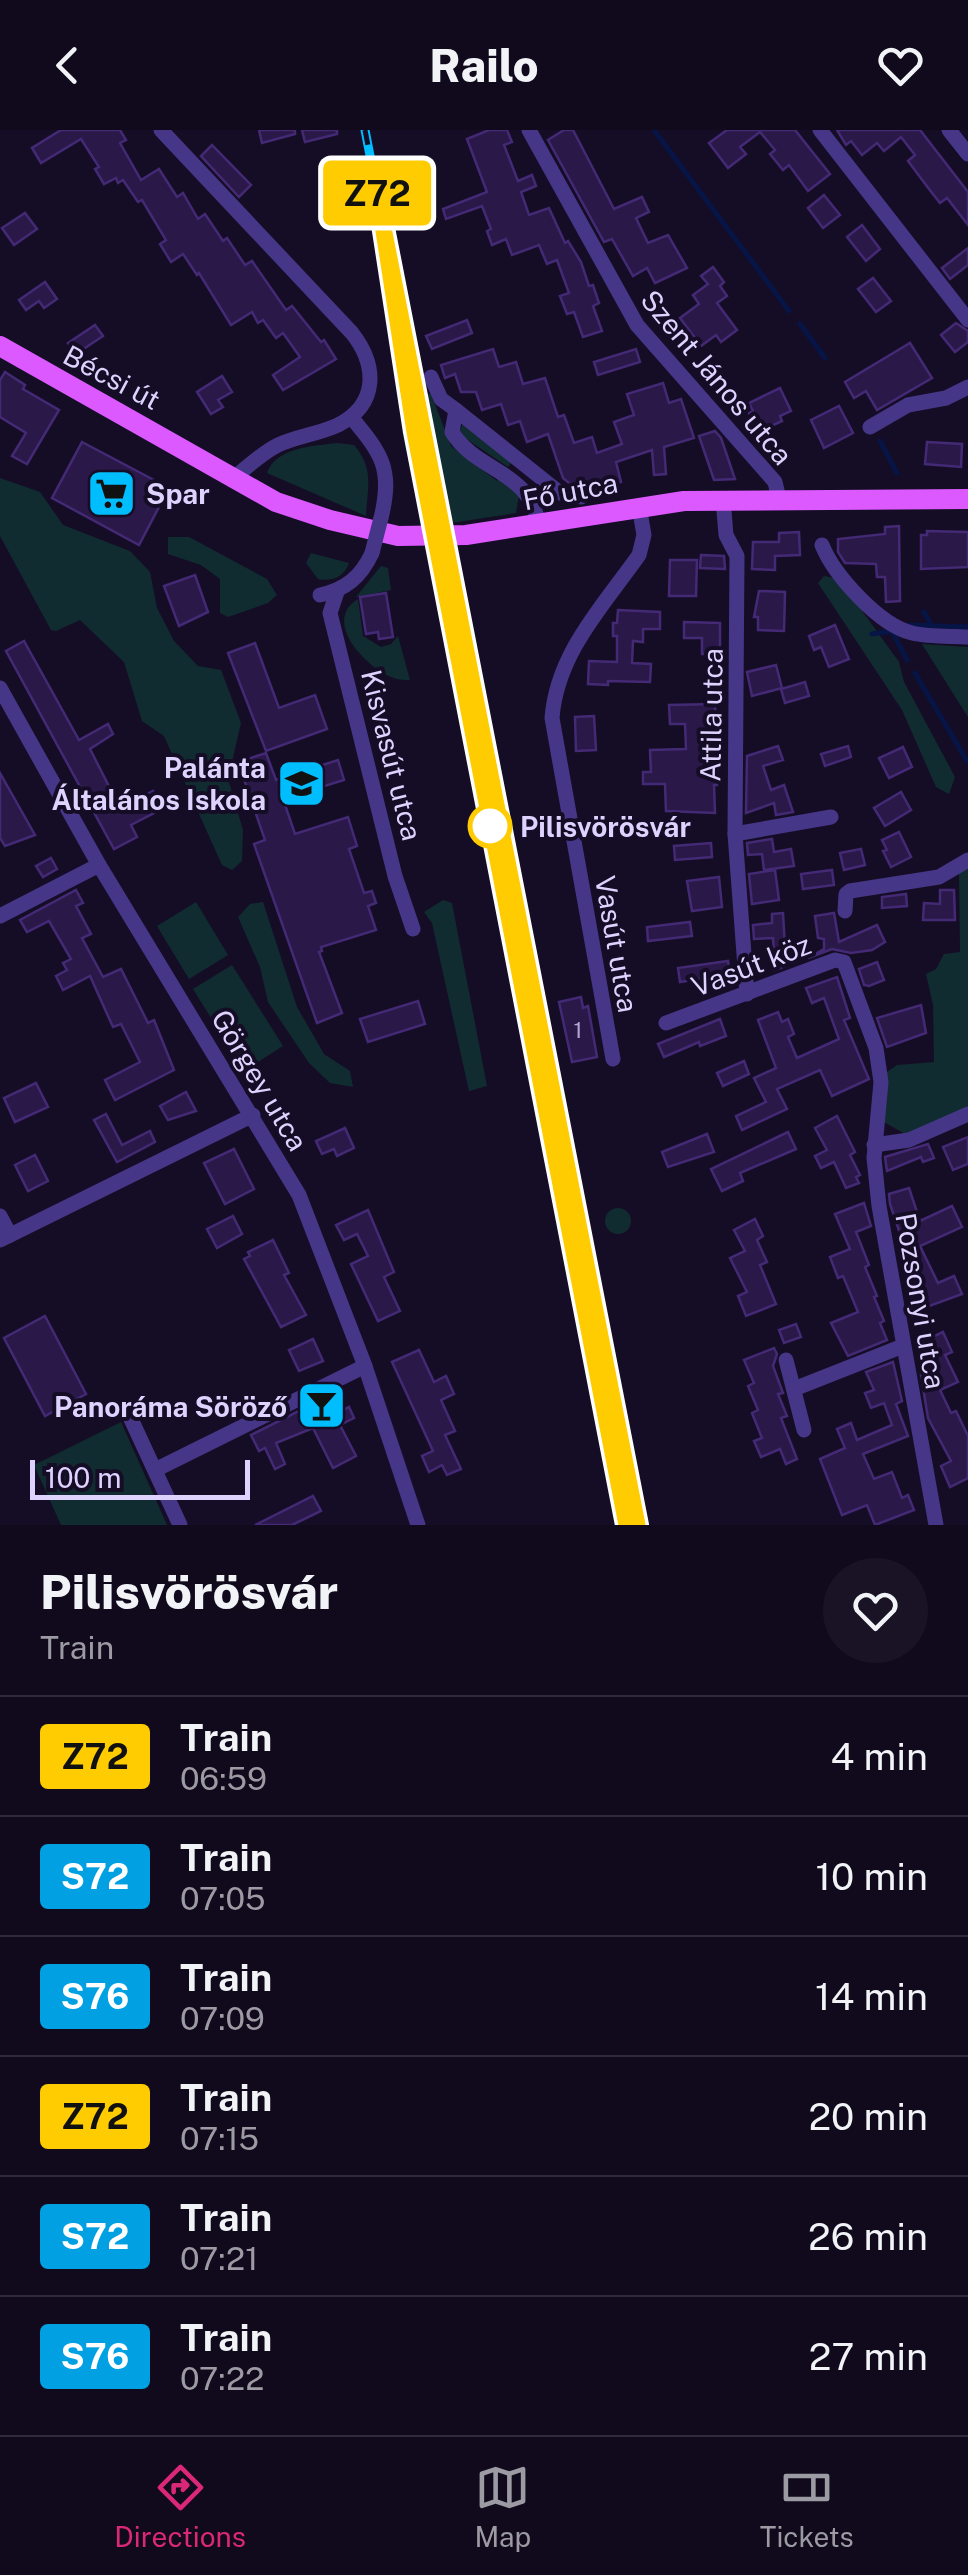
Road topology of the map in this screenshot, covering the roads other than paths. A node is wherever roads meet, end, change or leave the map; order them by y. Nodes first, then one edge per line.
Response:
1 (161, 130) edge
2 (529, 130) edge
3 (820, 130) edge
4 (949, 130) edge
5 (968, 154) edge
6 (968, 320) edge
7 (0, 346) edge
8 (431, 377) dead end
9 (968, 387) edge
10 (456, 410) junction
11 (351, 418) junction
12 (870, 427) dead end
13 (199, 456) joint
14 (234, 478) junction
15 (581, 497) dead end
16 (779, 499) junction
17 (968, 499) edge
18 (723, 500) junction
19 (639, 506) junction
20 (539, 526) junction
21 (822, 545) dead end
22 (337, 592) junction
23 (320, 594) dead end
24 (968, 637) edge
25 (0, 688) edge
26 (831, 818) dead end
27 (735, 834) junction
28 (968, 860) edge
29 (99, 865) junction
30 (845, 910) dead end
31 (0, 916) edge
32 (413, 929) dead end
33 (748, 994) junction
34 (666, 1023) dead end
35 (612, 1059) dead end
36 (968, 1114) edge
37 (253, 1115) junction
38 (874, 1145) junction
39 (0, 1216) edge
40 (5, 1237) edge
41 (903, 1346) junction
42 (786, 1360) dead end
43 (365, 1366) junction
44 (794, 1389) junction
45 (130, 1420) dead end
46 (804, 1430) dead end
47 (155, 1470) junction
48 (180, 1525) edge
49 (418, 1525) edge
50 (936, 1525) edge

1 - 11 street
2 - 16 street, Szent János utca
3 - 6 street
4 - 5 street
7 - 13 main road, Bécsi út
8 - 10 street
9 - 12 street
10 - 15 street
10 - 20 street
11 - 14 street
11 - 22 street, bridge
13 - 14 main road, Fő utca
14 - 20 main road, Fő utca
16 - 17 main road, Fő utca
16 - 18 main road, Fő utca
18 - 19 main road, Fő utca
18 - 27 street, Attila utca
19 - 20 main road, Fő utca
19 - 35 street, Vasút utca
21 - 24 street
22 - 23 street
22 - 32 street, Kisvasút utca
25 - 29 street, Görgey utca
26 - 27 street
27 - 33 street, Attila utca
28 - 30 street
29 - 31 street
29 - 37 street, Görgey utca
33 - 34 street, Vasút köz
33 - 38 street, Vasút köz
36 - 38 street
37 - 40 street
37 - 43 street, Görgey utca
38 - 41 street, Pozsonyi utca
39 - 40 street
41 - 44 street
41 - 50 street, Pozsonyi utca
42 - 44 street
43 - 47 street
43 - 49 street, Görgey utca
44 - 46 street
45 - 47 street
47 - 48 street

